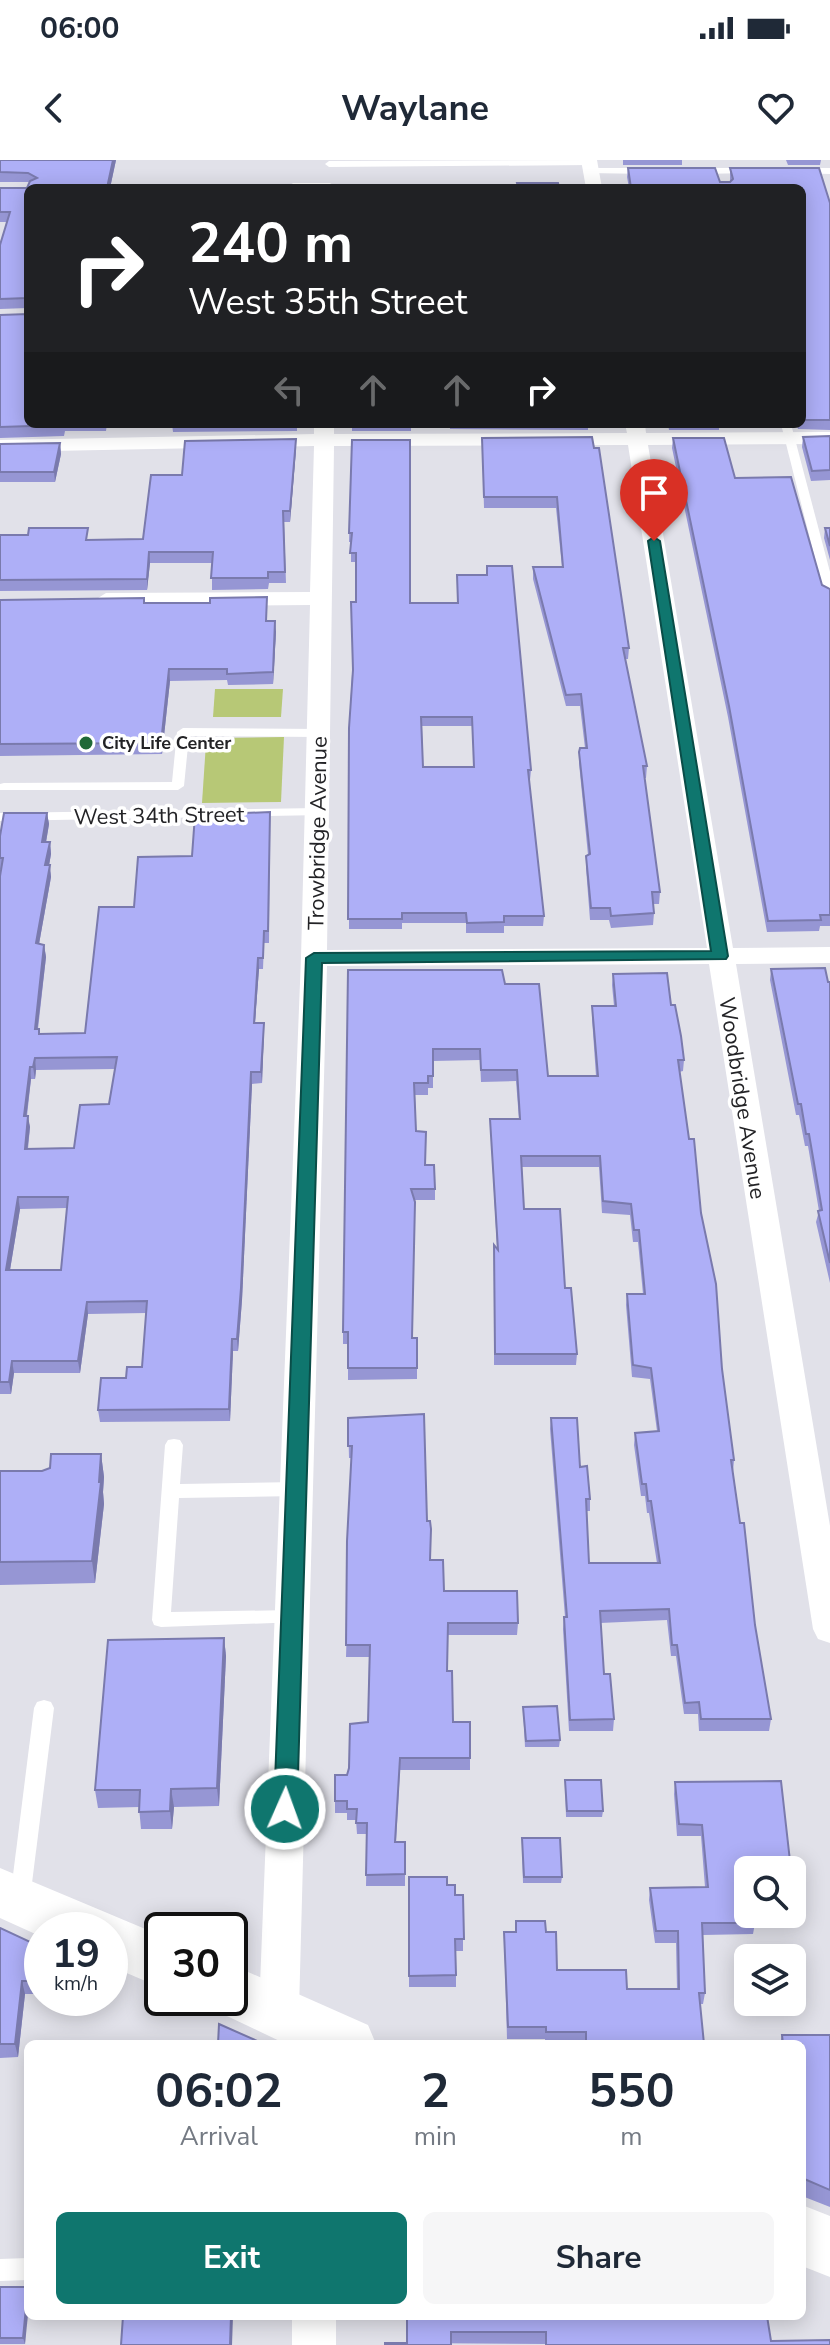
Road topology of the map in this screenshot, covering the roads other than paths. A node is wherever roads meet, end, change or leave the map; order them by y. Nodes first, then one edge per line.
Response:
1 (758, 161) edge
2 (329, 162) edge
3 (591, 170) edge
4 (659, 171) edge
5 (690, 171) edge
6 (766, 171) edge
7 (782, 171) edge
8 (830, 171) edge
9 (722, 176) junction
10 (330, 184) edge
11 (636, 431) edge
12 (788, 431) edge
13 (324, 432) edge
14 (830, 438) edge
15 (0, 446) edge
16 (830, 594) edge
17 (322, 598) junction
18 (78, 600) edge
19 (320, 733) junction
20 (4, 787) dead end
21 (318, 812) junction
22 (0, 817) edge
23 (830, 955) edge
24 (720, 956) junction
25 (314, 958) junction
26 (174, 1445) dead end
27 (297, 1489) junction
28 (171, 1491) junction
29 (292, 1617) junction
30 (830, 1629) edge
31 (44, 1708) dead end
32 (10, 1896) edge
33 (46, 1912) edge
34 (300, 2024) edge
35 (806, 2237) edge
36 (830, 2247) edge
37 (24, 2269) edge
38 (0, 2270) edge
39 (314, 2320) edge
40 (314, 2345) edge

1 - 9 lane
2 - 3 lane
2 - 10 street
3 - 4 lane
5 - 9 lane
6 - 9 lane
7 - 8 lane
11 - 12 street
11 - 13 street
11 - 24 street, Woodbridge Avenue
12 - 14 street
12 - 16 lane
13 - 15 street
13 - 17 street, Trowbridge Avenue
17 - 18 street
17 - 19 street, Trowbridge Avenue
19 - 20 lane
19 - 21 street, Trowbridge Avenue
21 - 22 lane, West 34th Street
21 - 25 street, Trowbridge Avenue
23 - 24 street
24 - 25 street
24 - 30 street, Woodbridge Avenue
25 - 27 street, Trowbridge Avenue
26 - 28 lane
27 - 28 lane
27 - 29 street, Trowbridge Avenue
28 - 29 lane
29 - 34 street, Trowbridge Avenue
31 - 32 lane
32 - 33 main road
35 - 36 main road
37 - 38 lane
39 - 40 street

